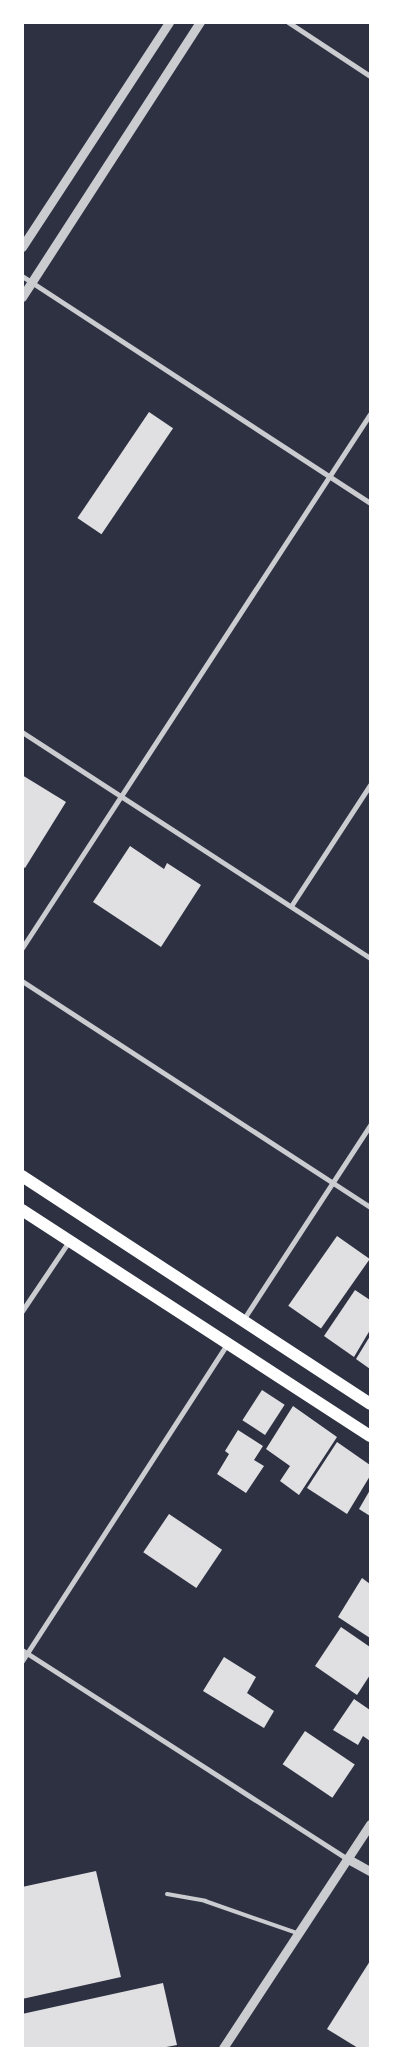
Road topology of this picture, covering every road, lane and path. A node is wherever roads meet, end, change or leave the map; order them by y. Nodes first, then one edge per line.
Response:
1 (169, 22) edge
2 (200, 22) edge
3 (288, 22) edge
4 (370, 76) edge
5 (22, 247) edge
6 (22, 276) edge
7 (32, 282) junction
8 (22, 297) edge
9 (370, 414) edge
10 (330, 476) junction
11 (370, 503) edge
12 (22, 732) edge
13 (370, 786) edge
14 (121, 796) junction
15 (290, 906) junction
16 (22, 948) edge
17 (370, 958) edge
18 (22, 981) edge
19 (370, 1125) edge
20 (22, 1176) edge
21 (333, 1183) junction
22 (370, 1207) edge
23 (22, 1210) edge
24 (69, 1240) junction
25 (22, 1311) edge
26 (243, 1320) junction
27 (228, 1344) junction
28 (370, 1404) edge
29 (370, 1436) edge
30 (25, 1652) edge
31 (22, 1661) edge
32 (370, 1824) edge
33 (348, 1859) junction
34 (370, 1871) edge
35 (168, 1894) dead end
36 (297, 1933) junction
37 (223, 2048) edge

1 - 5 street
2 - 7 street
3 - 4 street
6 - 7 street
7 - 8 street
7 - 10 street
9 - 10 street
10 - 11 street
10 - 14 street
12 - 14 street
13 - 15 street
14 - 15 street
14 - 16 street
15 - 17 street
18 - 21 street
19 - 21 street
20 - 26 main road
21 - 22 street
21 - 26 street
23 - 24 main road
24 - 25 street
24 - 27 main road
26 - 28 main road
27 - 29 main road
27 - 30 street
30 - 31 street
30 - 33 street
32 - 33 street
33 - 34 street
33 - 36 street
35 - 36 lane
36 - 37 street

